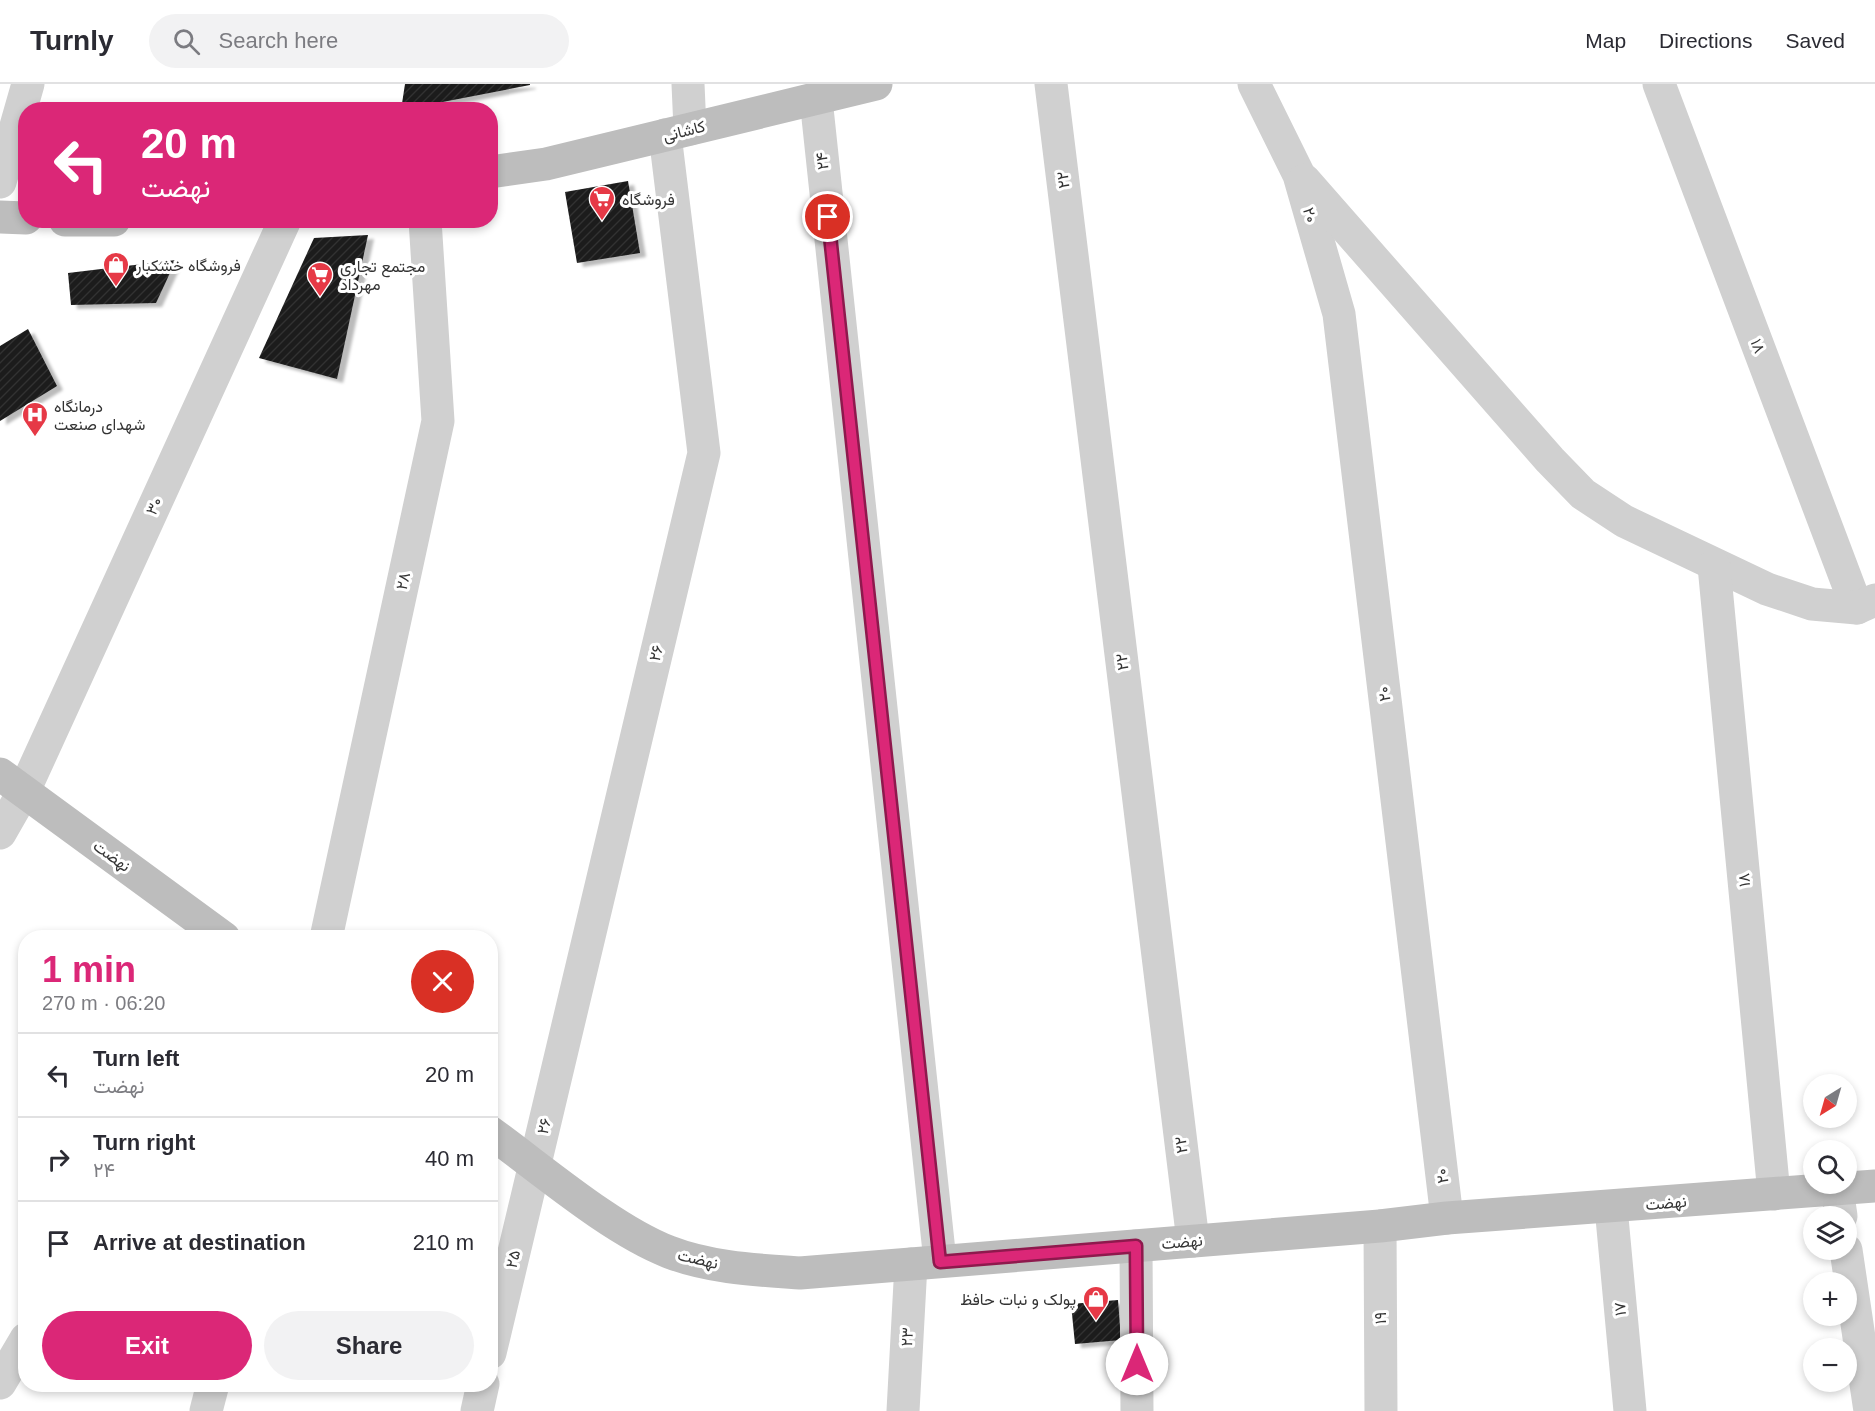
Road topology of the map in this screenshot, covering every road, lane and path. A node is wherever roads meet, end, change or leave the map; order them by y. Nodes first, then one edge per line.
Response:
1 (28, 84) edge
2 (688, 84) edge
3 (876, 84) edge
4 (1051, 84) edge
5 (1254, 84) edge
6 (1659, 84) edge
7 (816, 99) junction
8 (23, 102) edge
9 (18, 119) edge
10 (678, 132) junction
11 (498, 171) edge
12 (1299, 175) junction
13 (0, 182) edge
14 (0, 217) edge
15 (18, 218) edge
16 (281, 228) edge
17 (426, 228) edge
18 (1714, 566) junction
19 (1866, 604) edge
20 (12, 783) edge
21 (0, 833) edge
22 (213, 930) edge
23 (328, 930) edge
24 (498, 1138) edge
25 (535, 1165) junction
26 (1875, 1186) edge
27 (1774, 1194) junction
28 (1839, 1203) edge
29 (1611, 1207) junction
30 (1447, 1218) junction
31 (1380, 1226) junction
32 (1193, 1241) junction
33 (1136, 1246) junction
34 (1847, 1260) edge
35 (925, 1263) junction
36 (498, 1320) edge
37 (18, 1353) edge
38 (0, 1383) edge
39 (211, 1392) edge
40 (481, 1392) edge
41 (206, 1411) edge
42 (477, 1411) edge
43 (903, 1411) edge
44 (1137, 1411) edge
45 (1381, 1411) edge
46 (1630, 1411) edge
47 (1870, 1411) edge

1 - 8 street
2 - 10 street, ۲۶
3 - 7 main road, کاشانی
4 - 32 street, ۲۲
5 - 12 street, ۲۰
6 - 19 street, ۱۸
7 - 10 main road, کاشانی
7 - 35 street, ۲۴
9 - 13 street
10 - 11 main road, کاشانی
10 - 25 street, ۲۶
12 - 18 street, ۲۰
12 - 30 street, ۲۰
14 - 15 main road
16 - 20 street, ۳۰
17 - 23 street, ۲۸
18 - 19 street, ۲۰
18 - 27 street, ۱۸
20 - 21 street, ۳۰
20 - 22 main road, نهضت
24 - 25 main road, نهضت
25 - 35 main road, نهضت
25 - 36 street, ۲۵
26 - 28 main road, نهضت
27 - 28 main road, نهضت
27 - 29 main road, نهضت
29 - 30 main road, نهضت
29 - 46 street, ۱۷
30 - 31 main road, نهضت
31 - 32 main road, نهضت
31 - 45 street, ۱۹
32 - 33 main road, نهضت
33 - 35 main road, نهضت
33 - 44 street
34 - 47 street
35 - 43 street, ۲۳
37 - 38 street
39 - 41 street
40 - 42 street

